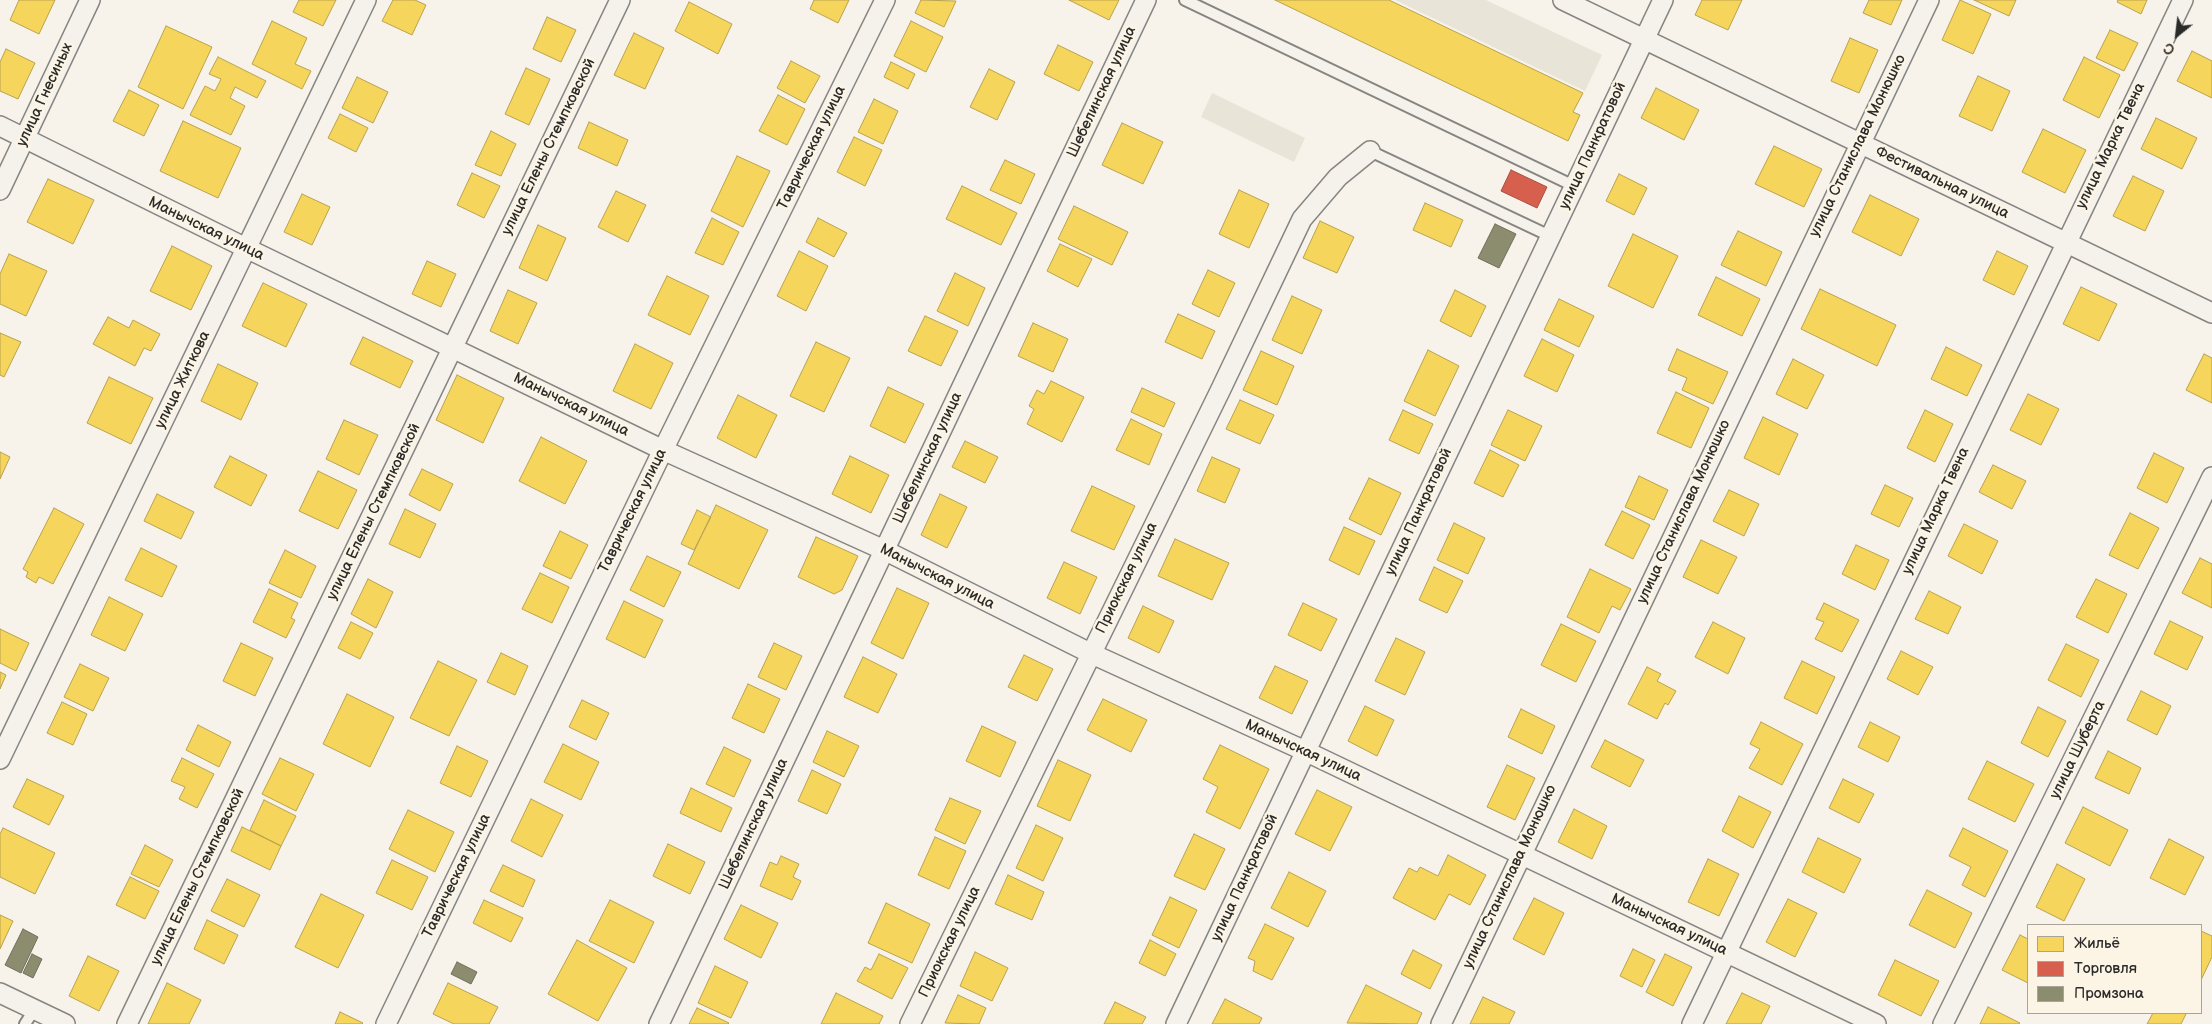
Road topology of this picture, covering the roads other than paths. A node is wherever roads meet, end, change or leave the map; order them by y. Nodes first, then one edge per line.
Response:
1 (90, 0) edge
2 (366, 0) edge
3 (620, 0) edge
4 (885, 0) edge
5 (1146, 0) edge
6 (1184, 0) edge
7 (1563, 0) edge
8 (1663, 0) edge
9 (1929, 0) edge
10 (2182, 0) edge
11 (1644, 39) junction
12 (0, 126) edge
13 (24, 139) junction
14 (1859, 143) junction
15 (1370, 151) joint
16 (1574, 186) junction
17 (0, 190) edge
18 (1550, 236) junction
19 (2065, 242) junction
20 (246, 248) junction
21 (2212, 313) edge
22 (453, 349) junction
23 (663, 450) junction
24 (2212, 477) edge
25 (884, 550) junction
26 (1090, 653) junction
27 (1305, 751) junction
28 (0, 759) edge
29 (1521, 854) junction
30 (1726, 952) junction
31 (0, 993) edge
32 (30, 1017) edge
33 (64, 1024) edge
34 (128, 1024) edge
35 (386, 1024) edge
36 (659, 1024) edge
37 (910, 1024) edge
38 (1176, 1024) edge
39 (1441, 1024) edge
40 (1692, 1024) edge
41 (1876, 1024) edge
42 (1943, 1024) edge

1 - 13 street, улица Гнесиных
2 - 20 street, улица Житкова
3 - 22 street, улица Елены Стемпковской
4 - 23 street, Таврическая улица
5 - 25 street, Шебелинская улица
6 - 16 lane
7 - 11 street, Фестивальная улица
8 - 11 street, улица Панкратовой
9 - 14 street, улица Станислава Монюшко
10 - 19 street, улица Марка Твена
11 - 14 street, Фестивальная улица
11 - 16 street, улица Панкратовой
12 - 13 street, Манычская улица
13 - 17 street, улица Гнесиных
13 - 20 street, Манычская улица
14 - 19 street, Фестивальная улица
14 - 29 street, улица Станислава Монюшко
15 - 18 lane
15 - 26 street, Приокская улица
16 - 18 street, улица Панкратовой
18 - 27 street, улица Панкратовой
19 - 21 street, Фестивальная улица
19 - 30 street, улица Марка Твена
20 - 22 street, Манычская улица
20 - 28 street, улица Житкова
22 - 23 street, Манычская улица
22 - 34 street, улица Елены Стемпковской
23 - 25 street, Манычская улица
23 - 35 street, Таврическая улица
24 - 42 street, улица Шуберта
25 - 26 street, Манычская улица
25 - 36 street, Шебелинская улица
26 - 27 street, Манычская улица
26 - 37 street, Приокская улица
27 - 29 street, Манычская улица
27 - 38 street, улица Панкратовой
29 - 30 street, Манычская улица
29 - 39 street, улица Станислава Монюшко
30 - 40 street, улица Марка Твена
30 - 41 street, Манычская улица
31 - 32 street
32 - 33 street

